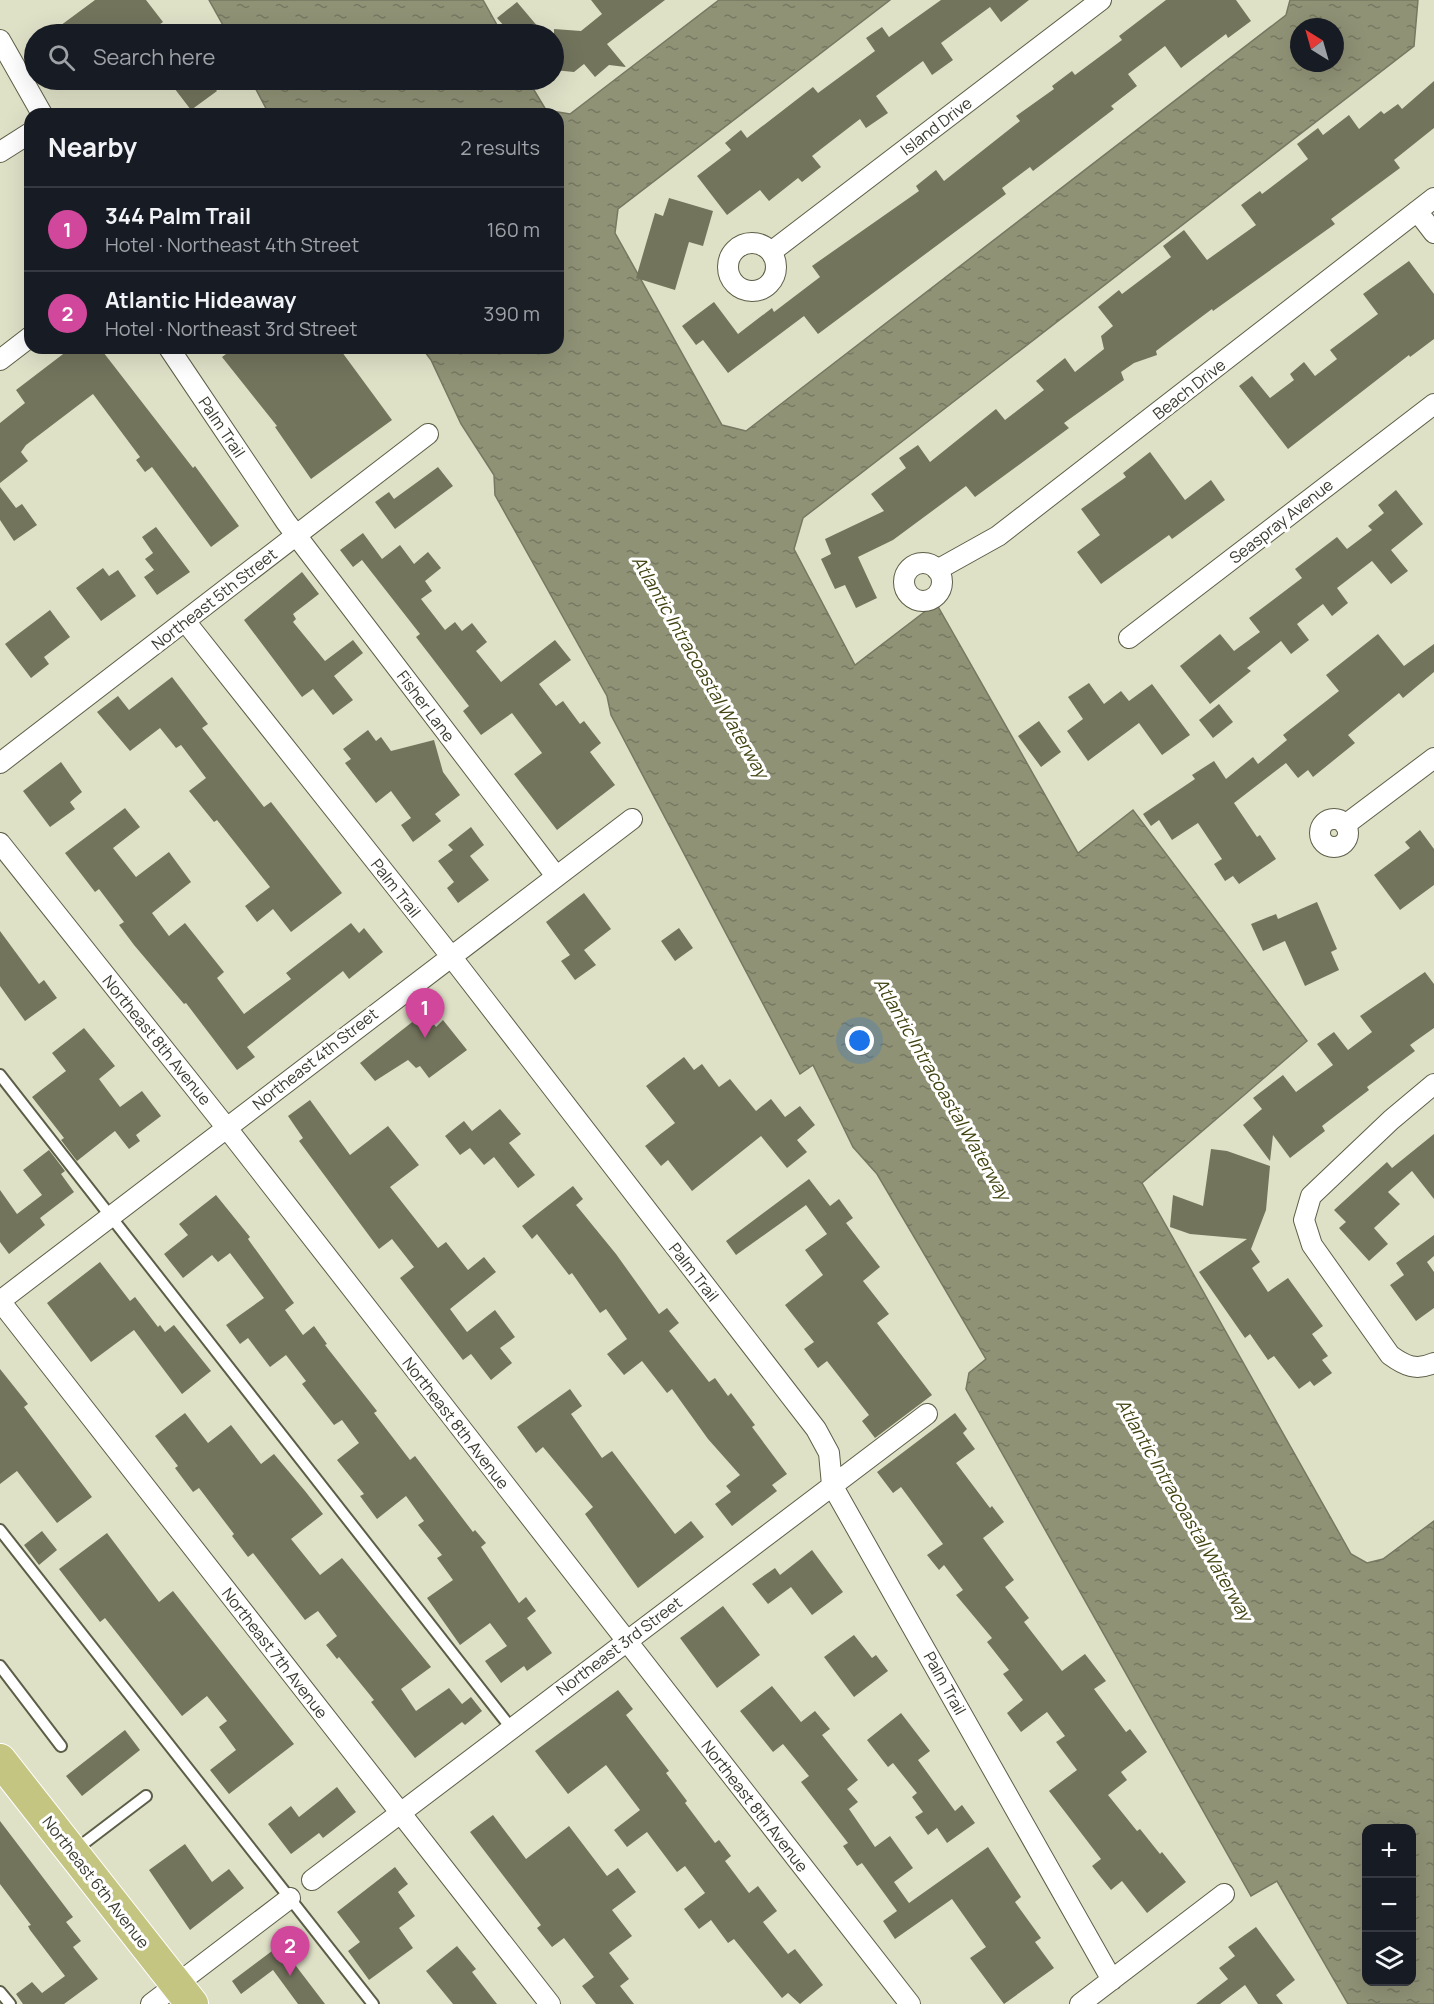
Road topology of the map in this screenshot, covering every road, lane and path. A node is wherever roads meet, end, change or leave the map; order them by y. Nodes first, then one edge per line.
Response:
1 (1101, 0) edge
2 (0, 40) edge
3 (24, 82) edge
4 (28, 90) edge
5 (39, 108) edge
6 (24, 136) edge
7 (1, 148) edge
8 (1434, 198) edge
9 (1417, 211) junction
10 (1434, 233) edge
11 (771, 252) dead end
12 (24, 342) edge
13 (173, 354) edge
14 (0, 360) edge
15 (1434, 404) edge
16 (428, 434) dead end
17 (296, 536) junction
18 (937, 570) dead end
19 (184, 621) junction
20 (1129, 638) dead end
21 (1434, 758) edge
22 (0, 763) edge
23 (632, 819) dead end
24 (1345, 825) dead end
25 (0, 843) edge
26 (556, 876) junction
27 (450, 956) junction
28 (0, 1075) edge
29 (1434, 1084) edge
30 (226, 1127) junction
31 (111, 1215) junction
32 (0, 1301) edge
33 (1434, 1363) edge
34 (927, 1414) dead end
35 (832, 1485) junction
36 (0, 1530) edge
37 (626, 1641) junction
38 (0, 1666) edge
39 (511, 1728) junction
40 (61, 1746) dead end
41 (0, 1760) edge
42 (146, 1796) dead end
43 (400, 1812) junction
44 (72, 1852) junction
45 (312, 1880) dead end
46 (1224, 1894) dead end
47 (290, 1898) junction
48 (1112, 1980) junction
49 (0, 1992) edge
50 (184, 1994) edge
51 (10, 2004) edge
52 (151, 2004) edge
53 (373, 2004) edge
54 (550, 2004) edge
55 (910, 2004) edge
56 (1080, 2004) edge

1 - 11 street, Island Drive
2 - 3 street
4 - 5 street
6 - 7 street
8 - 9 street, Beach Drive
9 - 10 street
9 - 18 street, Beach Drive
12 - 14 street
13 - 17 street, Palm Trail
15 - 20 street, Seaspray Avenue
16 - 17 street, Northeast 5th Street
17 - 19 street, Northeast 5th Street
17 - 26 street, Fisher Lane
19 - 22 street, Northeast 5th Street
19 - 27 street, Palm Trail
21 - 24 street
23 - 26 street, Northeast 4th Street
25 - 30 street, Northeast 8th Avenue
26 - 27 street, Northeast 4th Street
27 - 30 street, Northeast 4th Street
27 - 35 street, Palm Trail
28 - 31 lane
29 - 33 street
30 - 31 street, Northeast 4th Street
30 - 37 street, Northeast 8th Avenue
31 - 32 street, Northeast 4th Street
31 - 39 lane
32 - 43 street, Northeast 7th Avenue
34 - 35 street, Northeast 3rd Street
35 - 37 street, Northeast 3rd Street
35 - 48 street, Palm Trail
36 - 47 lane
37 - 39 street, Northeast 3rd Street
37 - 55 street, Northeast 8th Avenue
38 - 40 lane
39 - 43 street, Northeast 3rd Street
41 - 44 main road, Northeast 6th Avenue
42 - 44 lane
43 - 45 street, Northeast 3rd Street
43 - 54 street, Northeast 7th Avenue
44 - 50 main road, Northeast 6th Avenue
46 - 48 street
47 - 50 street
47 - 53 lane
48 - 56 street
49 - 51 lane
50 - 52 street

